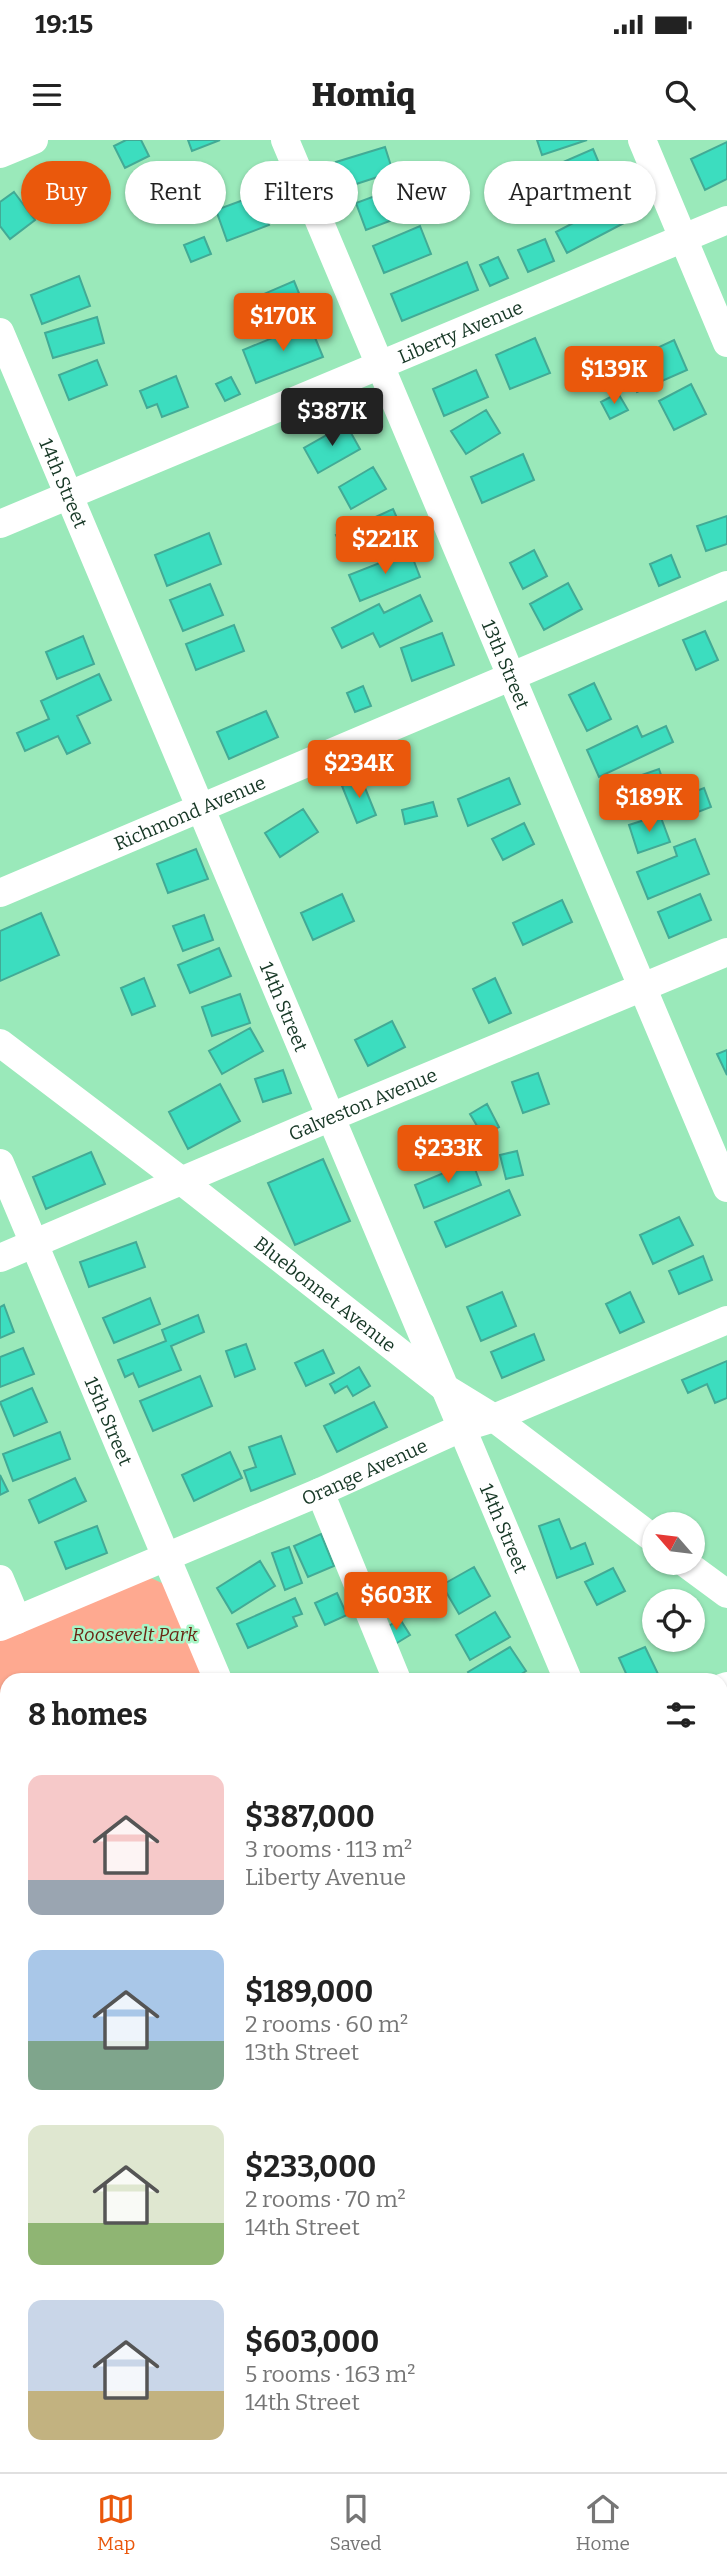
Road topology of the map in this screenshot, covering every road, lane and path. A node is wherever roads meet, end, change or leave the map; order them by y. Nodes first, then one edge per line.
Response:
1 (34, 140) edge
2 (285, 140) edge
3 (642, 140) edge
4 (0, 154) edge
5 (727, 220) edge
6 (683, 238) junction
7 (0, 332) edge
8 (727, 343) edge
9 (380, 366) junction
10 (69, 494) junction
11 (0, 524) edge
12 (727, 584) edge
13 (511, 677) junction
14 (201, 807) junction
15 (0, 893) edge
16 (727, 952) edge
17 (642, 988) junction
18 (0, 1043) edge
19 (331, 1117) junction
20 (0, 1163) edge
21 (183, 1182) junction
22 (727, 1188) edge
23 (34, 1244) junction
24 (0, 1258) edge
25 (727, 1320) edge
26 (446, 1388) junction
27 (494, 1418) junction
28 (461, 1428) junction
29 (320, 1492) junction
30 (642, 1530) edge
31 (166, 1557) junction
32 (701, 1575) edge
33 (0, 1579) edge
34 (727, 1594) edge
35 (9, 1624) edge
36 (215, 1673) edge
37 (394, 1673) edge
38 (565, 1673) edge

1 - 4 street
2 - 9 street, 13th Street
3 - 6 street
5 - 6 street, Liberty Avenue
6 - 8 street
6 - 9 street, Liberty Avenue
7 - 10 street, 14th Street
9 - 10 street, Liberty Avenue
9 - 13 street, 13th Street
10 - 11 street, Liberty Avenue
10 - 14 street, 14th Street
12 - 13 street, Richmond Avenue
13 - 14 street, Richmond Avenue
13 - 17 street, 13th Street
14 - 15 street, Richmond Avenue
14 - 19 street, 14th Street
16 - 17 street, Galveston Avenue
17 - 19 street, Galveston Avenue
17 - 22 street, 13th Street
18 - 21 street, Bluebonnet Avenue
19 - 21 street, Galveston Avenue
19 - 26 street, 14th Street
20 - 23 street, 15th Street
21 - 23 street, Galveston Avenue
21 - 26 street, Bluebonnet Avenue
23 - 24 street, Galveston Avenue
23 - 31 street, 15th Street
25 - 27 street, Orange Avenue
26 - 27 street, Bluebonnet Avenue
26 - 28 street, 14th Street
27 - 28 street, Orange Avenue
27 - 30 street, Bluebonnet Avenue
28 - 29 street, Orange Avenue
28 - 38 street, 14th Street
29 - 31 street, Orange Avenue
29 - 37 street
31 - 35 street, Orange Avenue
31 - 36 street, 15th Street
32 - 34 street
33 - 35 street

